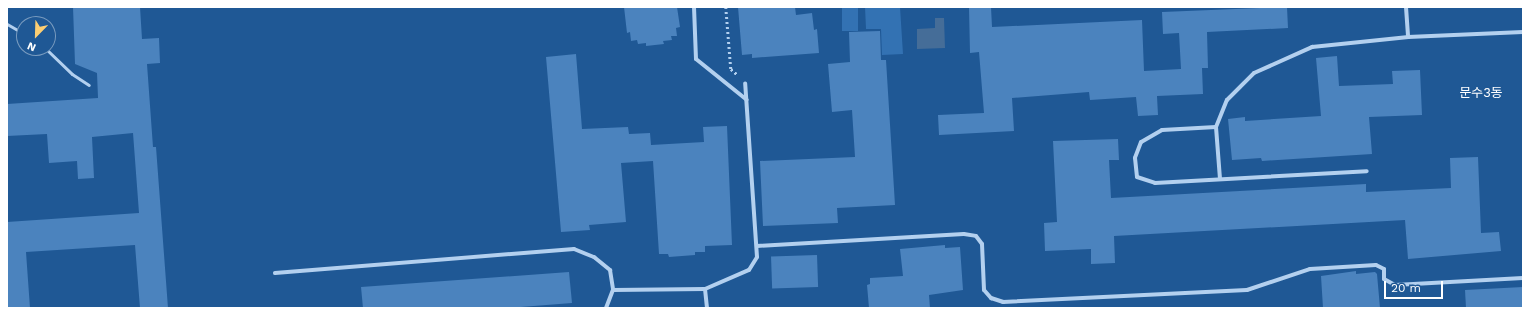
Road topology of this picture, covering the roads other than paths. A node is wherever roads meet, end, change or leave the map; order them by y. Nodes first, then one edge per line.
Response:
1 (694, 7) edge
2 (1406, 7) edge
3 (7, 24) edge
4 (16, 29) edge
5 (1523, 32) edge
6 (1408, 37) junction
7 (53, 56) edge
8 (745, 83) road end
9 (88, 84) dead end
10 (747, 100) junction
11 (1216, 127) junction
12 (1367, 171) dead end
13 (1220, 179) junction
14 (757, 246) junction
15 (275, 273) dead end
16 (1523, 278) edge
17 (705, 289) junction
18 (613, 290) junction
19 (606, 308) edge
20 (707, 308) edge

1 - 10 street
2 - 6 street
3 - 4 lane
5 - 6 street
6 - 11 street
7 - 9 lane
8 - 10 street
10 - 14 street
11 - 13 street
11 - 13 street
12 - 13 street
14 - 16 street
14 - 17 street
15 - 18 street
17 - 18 street
17 - 20 street
18 - 19 street

